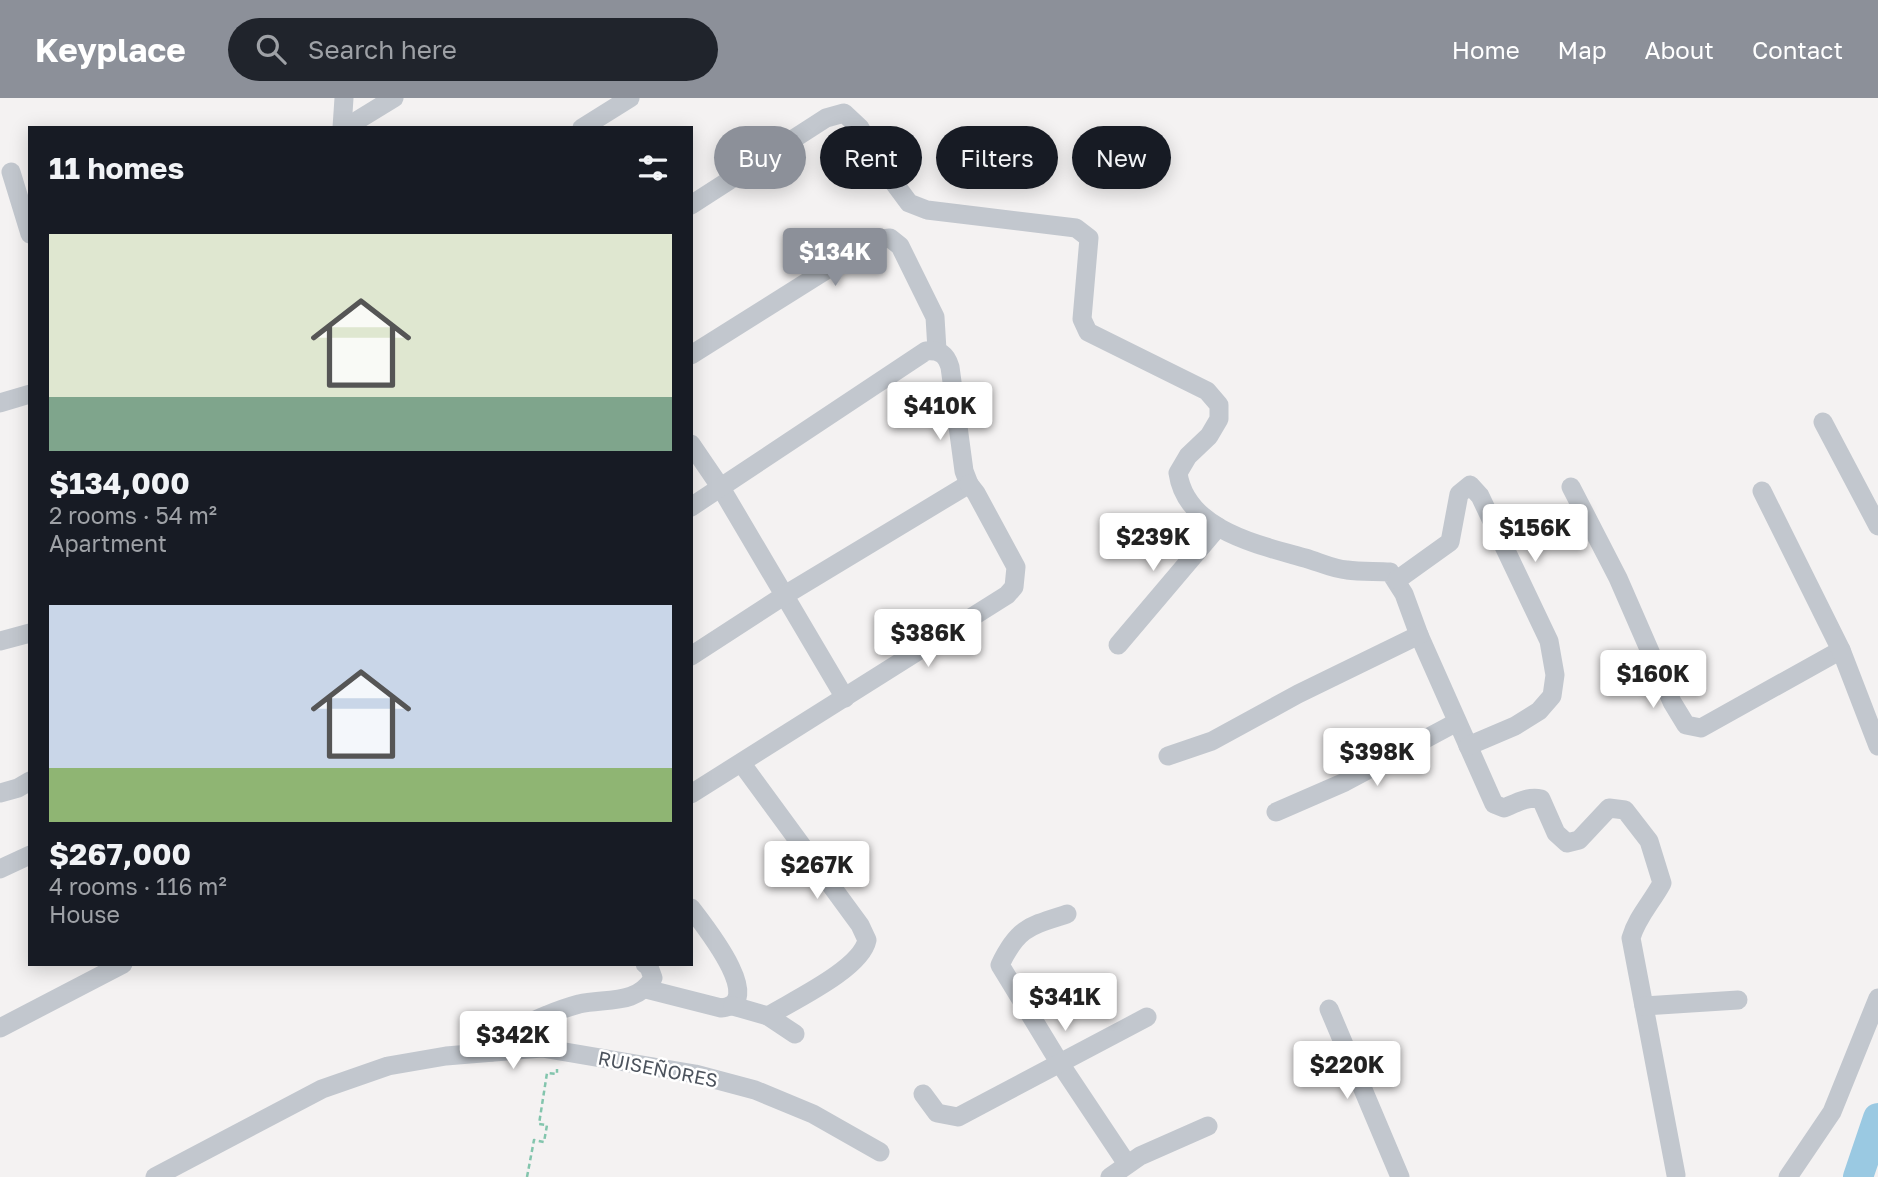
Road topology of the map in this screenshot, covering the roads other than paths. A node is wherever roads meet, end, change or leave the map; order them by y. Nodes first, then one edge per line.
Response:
1 (344, 98) edge
2 (394, 98) edge
3 (630, 98) edge
4 (344, 126) edge
5 (347, 126) edge
6 (585, 126) edge
7 (14, 171) edge
8 (693, 204) edge
9 (28, 226) edge
10 (937, 350) junction
11 (693, 354) edge
12 (28, 395) edge
13 (0, 403) edge
14 (1822, 422) dead end
15 (693, 447) edge
16 (969, 484) junction
17 (1571, 487) dead end
18 (721, 488) junction
19 (1762, 491) dead end
20 (693, 506) edge
21 (1878, 526) edge
22 (1218, 527) junction
23 (1397, 580) junction
24 (785, 596) junction
25 (28, 634) edge
26 (1419, 635) junction
27 (0, 641) edge
28 (1118, 645) dead end
29 (1841, 650) junction
30 (693, 655) edge
31 (845, 698) junction
32 (1457, 722) junction
33 (1468, 746) junction
34 (1878, 746) edge
35 (1168, 756) dead end
36 (742, 764) junction
37 (28, 782) edge
38 (0, 793) edge
39 (693, 793) edge
40 (1276, 812) dead end
41 (28, 856) edge
42 (0, 869) edge
43 (693, 911) edge
44 (1067, 914) dead end
45 (119, 966) edge
46 (648, 966) edge
47 (646, 989) junction
48 (1878, 998) edge
49 (1738, 1000) dead end
50 (733, 1006) junction
51 (1644, 1006) junction
52 (1329, 1009) dead end
53 (768, 1016) junction
54 (1147, 1017) dead end
55 (0, 1028) edge
56 (795, 1034) dead end
57 (492, 1052) junction
58 (1059, 1062) junction
59 (923, 1094) dead end
60 (1208, 1126) dead end
61 (880, 1152) dead end
62 (1127, 1164) junction
63 (1676, 1176) edge
64 (155, 1177) edge
65 (1110, 1177) edge
66 (1400, 1177) edge
67 (1788, 1177) edge

1 - 4 street
2 - 5 street
3 - 6 street
7 - 9 street
8 - 22 street
10 - 11 street
10 - 16 street
10 - 18 street
12 - 13 street
14 - 21 street
15 - 18 street
16 - 24 street
16 - 31 street
17 - 29 street
18 - 20 street
18 - 24 street
19 - 29 street
22 - 23 street
22 - 28 street
23 - 26 street
23 - 33 street
24 - 30 street
24 - 31 street
25 - 27 street
26 - 32 street
26 - 35 street
29 - 34 street
31 - 36 street
32 - 33 street
32 - 40 street
33 - 51 street
36 - 39 street
36 - 53 street
37 - 38 street
41 - 42 street
43 - 50 street
44 - 58 street
45 - 55 street
46 - 47 street
47 - 50 street
47 - 57 street
48 - 67 street
49 - 51 street
50 - 53 street
51 - 63 street
52 - 66 street
53 - 56 street
54 - 58 street
57 - 61 street, RUISEÑORES
57 - 64 street, RUISEÑORES
58 - 59 street
58 - 62 street
60 - 62 street
62 - 65 street

